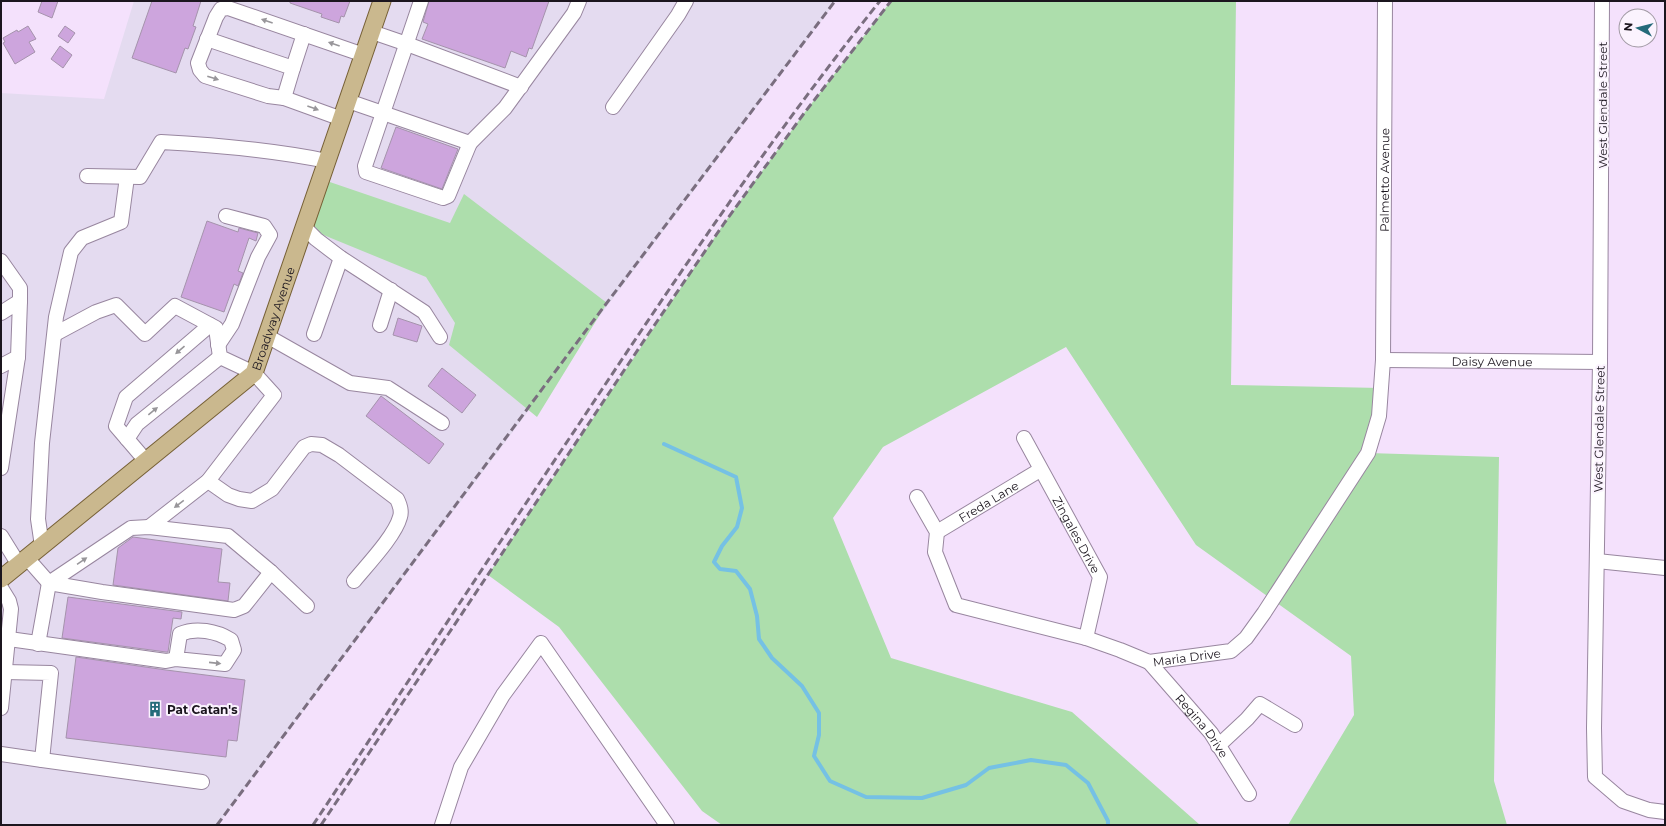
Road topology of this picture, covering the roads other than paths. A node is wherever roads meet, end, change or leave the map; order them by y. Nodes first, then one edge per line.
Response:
1 (382, 1) edge
2 (421, 1) edge
3 (579, 1) edge
4 (686, 1) edge
5 (1385, 1) edge
6 (1602, 1) edge
7 (372, 32) junction
8 (304, 34) junction
9 (208, 39) junction
10 (407, 44) junction
11 (364, 55) junction
12 (293, 68) junction
13 (520, 87) junction
14 (284, 98) junction
15 (348, 101) junction
16 (613, 107) dead end
17 (383, 113) junction
18 (342, 118) junction
19 (470, 143) junction
20 (327, 161) junction
21 (88, 176) dead end
22 (127, 177) junction
23 (226, 216) dead end
24 (304, 227) junction
25 (342, 258) junction
26 (1, 261) edge
27 (391, 290) junction
28 (20, 301) junction
29 (1, 313) edge
30 (380, 324) dead end
31 (210, 325) junction
32 (55, 334) junction
33 (314, 334) dead end
34 (267, 336) junction
35 (440, 336) dead end
36 (219, 351) junction
37 (18, 357) junction
38 (1383, 360) junction
39 (1600, 362) junction
40 (1, 366) edge
41 (254, 373) junction
42 (442, 423) dead end
43 (1024, 438) dead end
44 (127, 439) junction
45 (146, 461) junction
46 (1, 468) edge
47 (1040, 470) junction
48 (208, 481) junction
49 (917, 497) dead end
50 (149, 527) junction
51 (937, 532) junction
52 (1, 536) edge
53 (42, 546) junction
54 (1597, 561) junction
55 (23, 562) junction
56 (1665, 568) edge
57 (271, 572) junction
58 (1, 579) edge
59 (354, 581) dead end
60 (49, 583) junction
61 (1, 588) edge
62 (307, 606) dead end
63 (1086, 638) junction
64 (9, 640) junction
65 (38, 644) junction
66 (176, 658) dead end
67 (1149, 662) junction
68 (6, 672) junction
69 (1, 708) edge
70 (1295, 725) dead end
71 (1218, 746) junction
72 (1, 754) edge
73 (42, 760) junction
74 (202, 782) dead end
75 (1249, 794) dead end
76 (1665, 812) edge
77 (442, 825) edge
78 (667, 825) edge

1 - 7 main road, Broadway Avenue
2 - 10 street
3 - 13 street
4 - 16 street
5 - 38 street, Palmetto Avenue
6 - 39 street, West Glendale Street
7 - 10 street
7 - 11 main road, Broadway Avenue
8 -> 9 street
11 -> 8 street
8 - 12 street
9 - 12 street
9 -> 14 street
10 - 13 street
10 - 17 street
11 - 15 main road, Broadway Avenue
12 - 14 street
13 - 19 street
14 -> 18 street
15 - 17 street
15 - 18 main road, Broadway Avenue
17 - 19 street
17 - 19 street
18 - 20 main road, Broadway Avenue
20 - 22 street
20 - 24 main road, Broadway Avenue
21 - 22 street
22 - 32 street
23 - 36 street
24 - 25 street
24 - 34 main road, Broadway Avenue
25 - 27 street
25 - 33 street
26 - 28 street
27 - 30 street
27 - 35 street
28 - 29 street
28 - 37 street
31 - 32 street
31 - 36 street
31 -> 44 street
32 - 53 street
34 - 41 main road, Broadway Avenue
34 - 42 street
36 - 41 street
44 -> 36 street
37 - 40 street
37 - 46 street
38 - 39 street, Daisy Avenue
38 - 67 street, Maria Drive
39 - 54 street, West Glendale Street
41 - 45 main road, Broadway Avenue
41 - 48 street
43 - 47 street, Zingales Drive
44 - 45 street
45 - 53 main road, Broadway Avenue
47 - 51 street, Freda Lane
47 - 63 street, Zingales Drive
48 -> 50 street
48 - 59 street
49 - 51 street
50 - 57 street
60 -> 50 street
51 - 63 street, Maria Drive
52 - 55 street
53 - 55 main road, Broadway Avenue
54 - 56 street
54 - 76 street, West Glendale Street
55 - 58 main road, Broadway Avenue
55 - 60 street
57 - 60 street
57 - 62 street
60 - 65 street
61 - 64 street
63 - 67 street, Maria Drive
64 - 65 street
64 - 68 street
65 - 66 street
67 - 71 street, Regina Drive
68 - 69 street
68 - 73 street
70 - 71 street
71 - 75 street, Regina Drive
72 - 73 street
73 - 74 street
77 - 78 street

